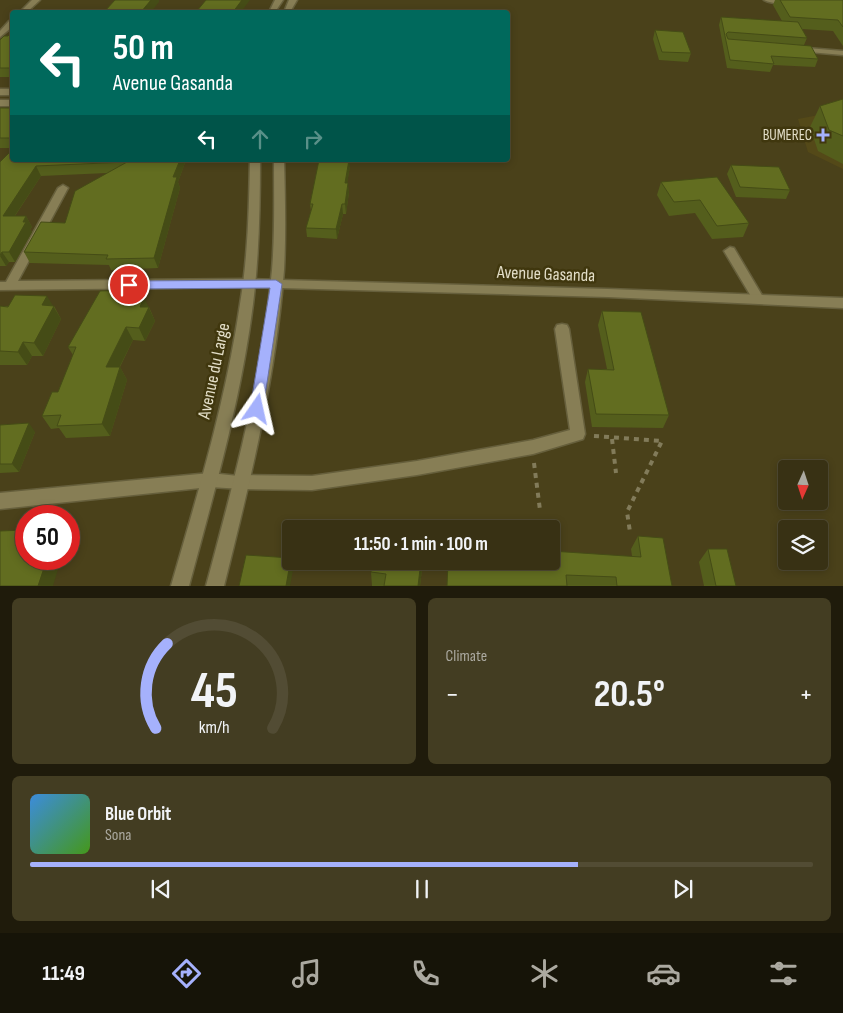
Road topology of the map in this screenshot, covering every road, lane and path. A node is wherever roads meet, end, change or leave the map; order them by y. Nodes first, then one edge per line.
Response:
1 (36, 0) edge
2 (768, 0) edge
3 (796, 2) edge
4 (25, 10) edge
5 (10, 25) edge
6 (0, 35) edge
7 (786, 48) edge
8 (843, 52) edge
9 (256, 162) edge
10 (279, 162) edge
11 (63, 188) dead end
12 (730, 251) dead end
13 (248, 283) junction
14 (276, 284) junction
15 (5, 286) edge
16 (759, 300) junction
17 (843, 303) edge
18 (562, 329) dead end
19 (578, 434) junction
20 (612, 439) junction
21 (533, 447) junction
22 (616, 473) dead end
23 (210, 480) junction
24 (242, 482) junction
25 (0, 501) edge
26 (540, 510) dead end
27 (630, 532) dead end
28 (180, 586) edge
29 (215, 586) edge

1 - 4 street
2 - 3 street
5 - 6 street
7 - 8 street
9 - 13 street, Avenue du Large
10 - 14 street
11 - 15 street
12 - 16 street
13 - 14 street, Avenue Gasanda
13 - 15 street, Avenue Gasanda
13 - 23 street, Avenue du Large
14 - 16 street, Avenue Gasanda
14 - 24 street
16 - 17 street, Avenue Gasanda
18 - 19 street
19 - 20 path
19 - 21 street
20 - 22 path
20 - 27 path
21 - 24 street
21 - 26 path
23 - 24 street
23 - 25 street
23 - 28 street, Avenue du Large
24 - 29 street

